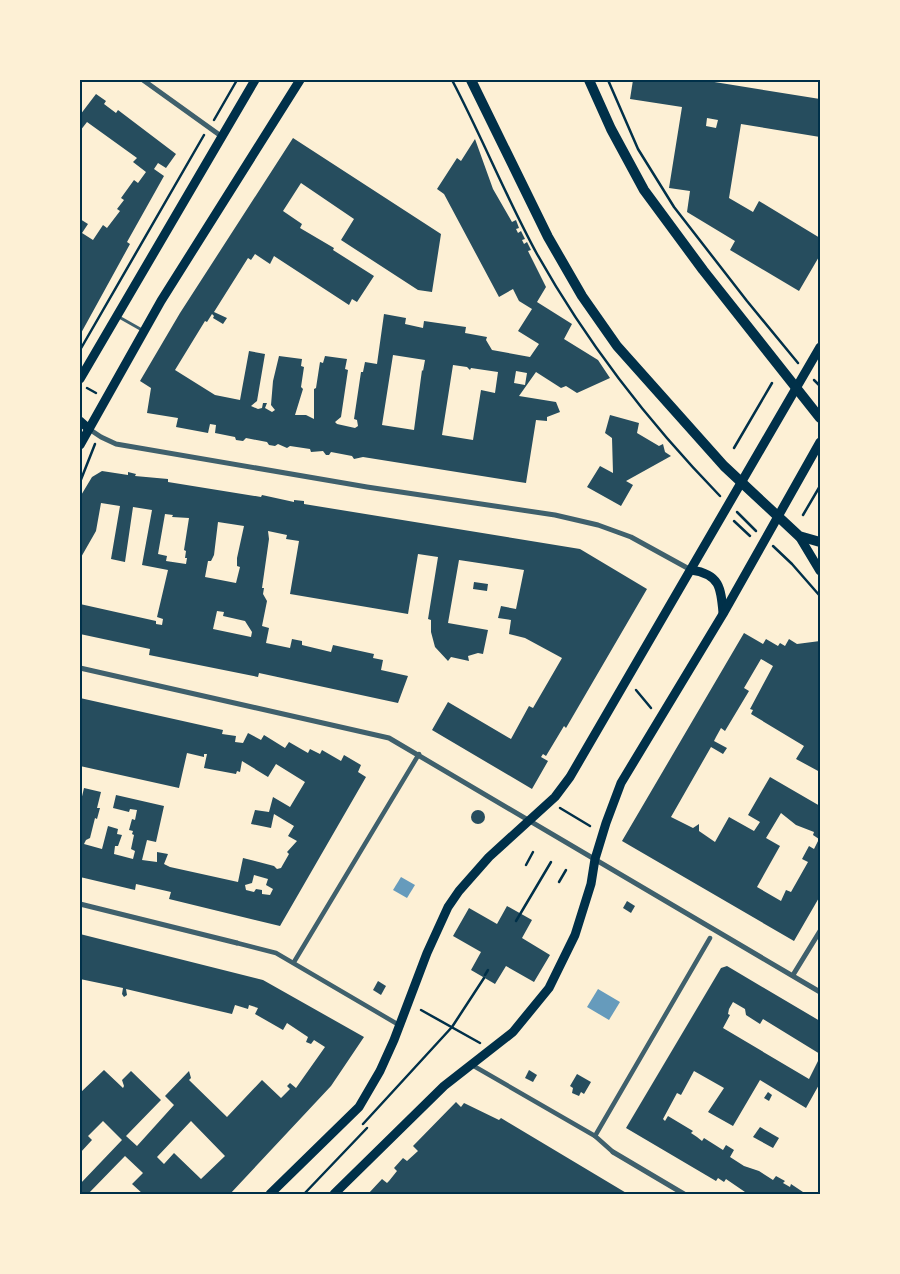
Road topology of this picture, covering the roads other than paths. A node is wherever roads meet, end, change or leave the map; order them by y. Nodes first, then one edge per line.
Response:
1 (255, 80) edge
2 (300, 80) edge
3 (471, 80) edge
4 (589, 80) edge
5 (144, 81) edge
6 (221, 136) junction
7 (117, 315) junction
8 (143, 332) junction
9 (820, 347) edge
10 (80, 379) edge
11 (796, 388) junction
12 (820, 418) edge
13 (80, 422) edge
14 (89, 429) junction
15 (820, 442) edge
16 (80, 445) edge
17 (741, 483) junction
18 (777, 517) junction
19 (799, 536) junction
20 (820, 542) edge
21 (691, 570) junction
22 (820, 571) edge
23 (723, 614) junction
24 (80, 668) edge
25 (419, 754) junction
26 (532, 820) junction
27 (596, 859) junction
28 (80, 904) edge
29 (715, 928) junction
30 (820, 931) edge
31 (710, 938) joint
32 (237, 943) joint
33 (294, 962) junction
34 (793, 975) junction
35 (820, 992) edge
36 (400, 1025) junction
37 (472, 1063) junction
38 (595, 1136) junction
39 (613, 1152) joint
40 (270, 1194) edge
41 (334, 1194) edge
42 (684, 1194) edge

1 - 6 main road
2 - 8 main road
3 - 17 main road
4 - 11 main road
5 - 6 street
6 - 7 main road
7 - 8 lane
7 - 10 main road
8 - 14 main road
9 - 11 main road
11 - 12 main road
11 - 17 main road
13 - 14 main road
14 - 16 main road
14 - 21 street
15 - 18 main road
17 - 18 main road
17 - 21 main road
18 - 19 main road
18 - 23 main road
19 - 20 main road
19 - 22 main road
21 - 23 main road
21 - 26 main road
23 - 27 main road
24 - 25 street
25 - 26 street
25 - 33 street
26 - 27 street
26 - 36 main road
27 - 29 street
27 - 37 main road
28 - 32 street
29 - 31 lane
29 - 34 street
30 - 34 street
31 - 38 street
32 - 33 street
33 - 36 street
34 - 35 street
36 - 40 main road
37 - 38 street
37 - 41 main road
38 - 39 street
39 - 42 street

